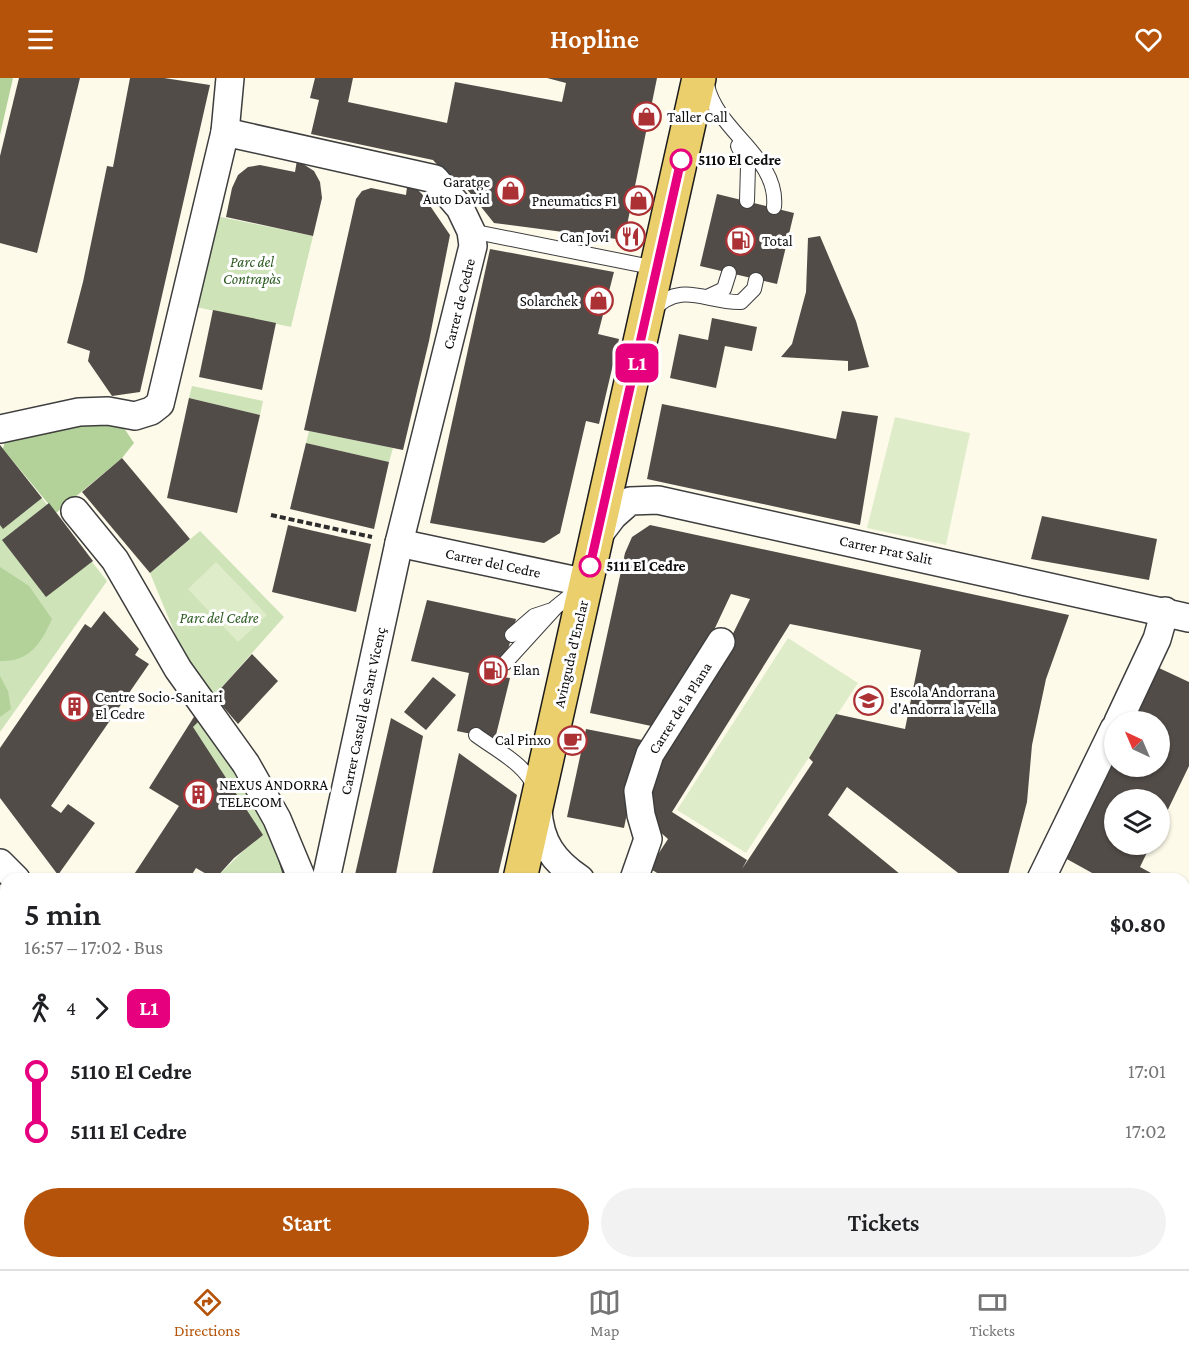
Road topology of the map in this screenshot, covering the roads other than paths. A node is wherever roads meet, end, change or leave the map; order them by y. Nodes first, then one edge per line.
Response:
1 (230, 78) edge
2 (699, 78) edge
3 (705, 78) edge
4 (721, 117) junction
5 (225, 132) junction
6 (747, 201) dead end
7 (774, 207) dead end
8 (471, 231) junction
9 (658, 268) junction
10 (729, 273) dead end
11 (756, 280) dead end
12 (707, 297) junction
13 (647, 316) junction
14 (0, 429) edge
15 (75, 511) dead end
16 (597, 537) junction
17 (399, 543) junction
18 (586, 583) junction
19 (556, 607) junction
20 (1177, 614) edge
21 (512, 634) dead end
22 (721, 642) dead end
23 (505, 663) dead end
24 (1123, 711) edge
25 (476, 735) dead end
26 (1104, 750) edge
27 (538, 800) junction
28 (300, 873) edge
29 (327, 873) edge
30 (521, 873) edge
31 (571, 873) edge
32 (636, 873) edge
33 (1044, 873) edge

1 - 5 street
2 - 9 main road, Avinguda d'Enclar
3 - 4 lane
4 - 6 lane
4 - 7 lane
5 - 8 street
5 - 14 street
8 - 9 lane
8 - 17 street, Carrer de Cedre
9 - 13 main road, Avinguda d'Enclar
10 - 12 lane
11 - 12 lane
12 - 13 lane
13 - 16 main road, Avinguda d'Enclar
15 - 28 street
16 - 18 main road, Avinguda d'Enclar
16 - 20 street, Carrer Prat Salit
17 - 18 street, Carrer del Cedre
17 - 29 street, Carrer Castell de Sant Vicenç
18 - 19 lane
18 - 27 main road, Avinguda d'Enclar
19 - 21 lane
19 - 23 lane
20 - 24 street
22 - 32 street, Carrer de la Plana
25 - 27 lane
26 - 33 street
27 - 30 main road, Avinguda d'Enclar
27 - 31 street

